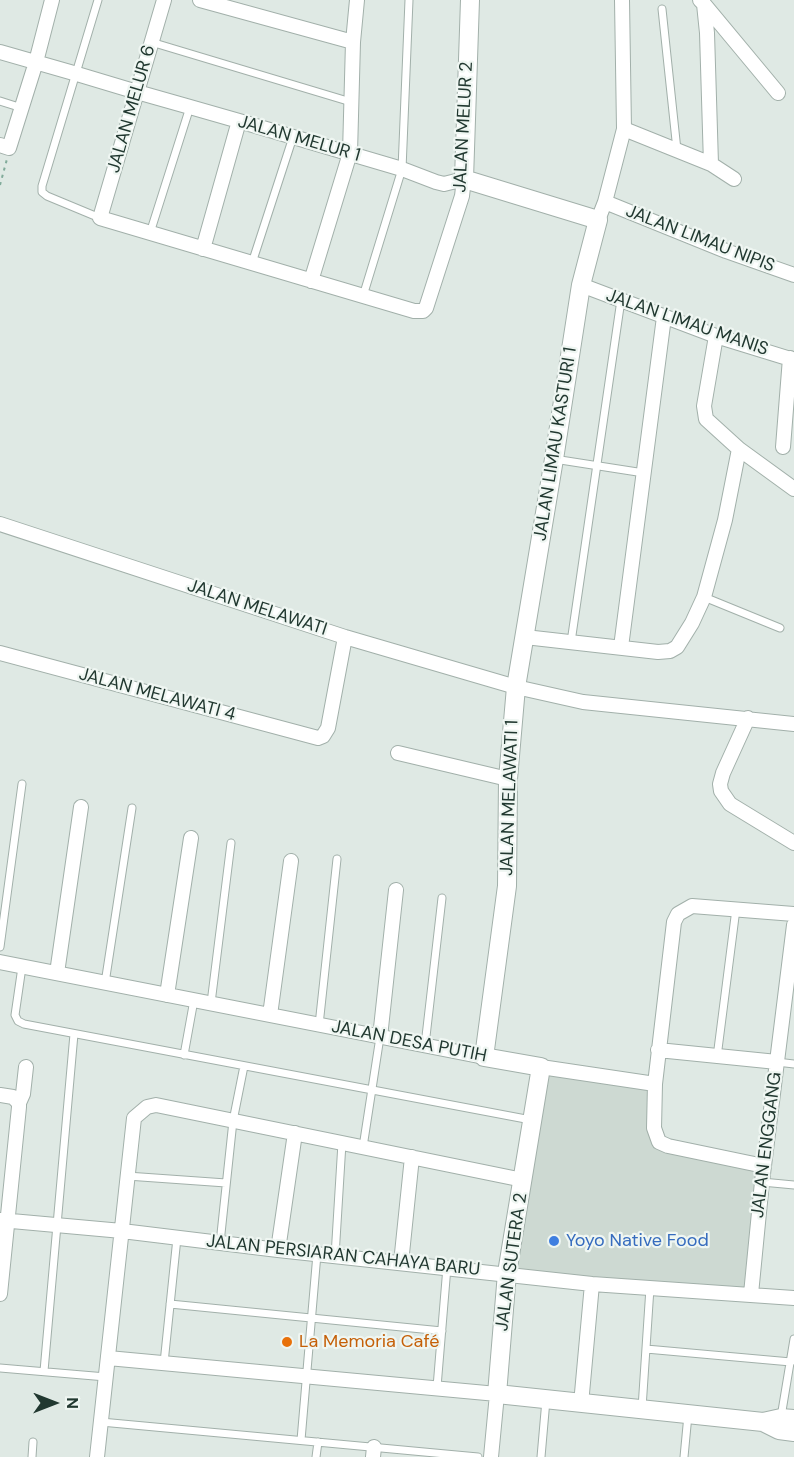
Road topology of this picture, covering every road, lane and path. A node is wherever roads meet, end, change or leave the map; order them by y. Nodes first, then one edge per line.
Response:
1 (52, 0) edge
2 (99, 0) edge
3 (164, 0) edge
4 (200, 0) edge
5 (357, 0) edge
6 (409, 0) edge
7 (470, 0) edge
8 (622, 0) edge
9 (702, 2) edge
10 (662, 9) dead end
11 (152, 42) junction
12 (353, 42) junction
13 (0, 52) edge
14 (36, 62) junction
15 (77, 74) junction
16 (137, 92) junction
17 (778, 93) dead end
18 (0, 101) edge
19 (351, 102) junction
20 (190, 107) junction
21 (22, 108) junction
22 (239, 121) junction
23 (624, 129) junction
24 (293, 137) junction
25 (4, 146) edge
26 (677, 150) junction
27 (350, 153) junction
28 (711, 164) junction
29 (402, 169) junction
30 (464, 179) junction
31 (734, 179) dead end
32 (0, 185) edge
33 (605, 202) junction
34 (100, 218) junction
35 (598, 220) junction
36 (150, 233) junction
37 (203, 249) junction
38 (252, 263) junction
39 (794, 275) edge
40 (311, 281) junction
41 (581, 285) junction
42 (363, 296) junction
43 (621, 300) junction
44 (664, 317) junction
45 (706, 332) junction
46 (792, 359) edge
47 (783, 447) dead end
48 (739, 450) junction
49 (554, 459) junction
50 (597, 466) junction
51 (644, 473) junction
52 (794, 489) edge
53 (0, 524) edge
54 (704, 597) junction
55 (780, 628) dead end
56 (345, 637) junction
57 (525, 637) junction
58 (571, 642) junction
59 (630, 648) junction
60 (0, 653) edge
61 (516, 687) junction
62 (748, 718) junction
63 (794, 724) edge
64 (398, 753) dead end
65 (508, 779) junction
66 (22, 784) dead end
67 (81, 807) dead end
68 (132, 808) dead end
69 (191, 838) dead end
70 (231, 843) dead end
71 (794, 843) edge
72 (337, 859) dead end
73 (291, 861) dead end
74 (396, 890) dead end
75 (442, 898) dead end
76 (736, 909) junction
77 (794, 914) edge
78 (794, 925) edge
79 (0, 947) edge
80 (0, 962) edge
81 (22, 966) junction
82 (57, 973) junction
83 (105, 983) junction
84 (167, 995) junction
85 (194, 1000) junction
86 (211, 1003) junction
87 (270, 1015) junction
88 (320, 1025) junction
89 (74, 1034) junction
90 (380, 1036) junction
91 (425, 1045) junction
92 (658, 1050) junction
93 (184, 1055) junction
94 (484, 1057) junction
95 (717, 1057) junction
96 (777, 1062) junction
97 (794, 1064) edge
98 (26, 1066) dead end
99 (244, 1066) junction
100 (541, 1067) junction
101 (655, 1084) junction
102 (371, 1090) junction
103 (0, 1095) edge
104 (19, 1103) junction
105 (233, 1121) junction
106 (533, 1121) junction
107 (295, 1133) junction
108 (342, 1143) junction
109 (363, 1147) junction
110 (412, 1157) junction
111 (764, 1166) junction
112 (127, 1176) junction
113 (523, 1180) junction
114 (762, 1182) junction
115 (226, 1183) junction
116 (794, 1185) edge
117 (4, 1221) edge
118 (57, 1226) junction
119 (122, 1231) junction
120 (177, 1238) junction
121 (220, 1243) junction
122 (278, 1250) junction
123 (317, 1254) junction
124 (335, 1256) junction
125 (401, 1263) junction
126 (447, 1268) junction
127 (507, 1273) junction
128 (592, 1284) junction
129 (650, 1288) junction
130 (0, 1294) edge
131 (751, 1294) junction
132 (794, 1298) edge
133 (170, 1304) junction
134 (311, 1319) junction
135 (442, 1331) junction
136 (794, 1339) edge
137 (646, 1349) junction
138 (108, 1358) junction
139 (791, 1362) junction
140 (164, 1363) junction
141 (0, 1368) edge
142 (44, 1371) junction
143 (306, 1376) junction
144 (106, 1377) junction
145 (437, 1387) junction
146 (497, 1394) junction
147 (546, 1400) junction
148 (581, 1404) junction
149 (642, 1409) junction
150 (688, 1414) junction
151 (101, 1422) junction
152 (782, 1424) edge
153 (301, 1440) junction
154 (33, 1442) dead end
155 (318, 1442) junction
156 (373, 1452) edge
157 (426, 1455) edge
158 (32, 1457) edge
159 (97, 1457) edge
160 (316, 1457) edge
161 (478, 1457) edge
162 (491, 1457) edge
163 (542, 1457) edge
164 (684, 1457) edge

1 - 14 street
2 - 15 lane
3 - 11 street, JALAN MELUR 6
4 - 12 street
5 - 12 street
6 - 29 lane
7 - 30 street, JALAN MELUR 2
8 - 23 street, JALAN LIMAU KASTURI 1
9 - 17 street
9 - 28 street
10 - 26 lane
11 - 16 street, JALAN MELUR 6
11 - 19 lane
12 - 19 street
13 - 14 street, JALAN MELUR 1
14 - 15 street, JALAN MELUR 1
14 - 21 street
15 - 16 street, JALAN MELUR 1
15 - 34 lane
16 - 20 street, JALAN MELUR 1
16 - 34 street, JALAN MELUR 6
18 - 21 lane
19 - 27 street
20 - 22 street, JALAN MELUR 1
20 - 36 lane
21 - 25 street
22 - 24 street, JALAN MELUR 1
22 - 37 street
23 - 26 street
23 - 33 street, JALAN LIMAU KASTURI 1
24 - 27 street, JALAN MELUR 1
24 - 38 lane
25 - 32 path
26 - 28 street
27 - 29 street, JALAN MELUR 1
27 - 40 street
28 - 31 street
29 - 30 street, JALAN MELUR 1
29 - 42 lane
30 - 35 street, JALAN MELUR 1
30 - 42 street, JALAN MELUR 2
33 - 35 street, JALAN LIMAU KASTURI 1
33 - 39 street, JALAN LIMAU NIPIS
34 - 36 street
35 - 41 street, JALAN LIMAU KASTURI 1
36 - 37 street
37 - 38 street
38 - 40 street
40 - 42 street
41 - 43 street, JALAN LIMAU MANIS
41 - 49 street, JALAN LIMAU KASTURI 1
43 - 44 street, JALAN LIMAU MANIS
43 - 50 lane
44 - 45 street, JALAN LIMAU MANIS
44 - 51 street
45 - 46 street, JALAN LIMAU MANIS
45 - 48 street
46 - 47 street
48 - 52 street
48 - 54 street
49 - 50 lane
49 - 57 street, JALAN LIMAU KASTURI 1
50 - 51 lane
50 - 58 lane
51 - 59 street
53 - 56 street, JALAN MELAWATI
54 - 55 lane
54 - 59 street
56 - 60 street, JALAN MELAWATI 4
56 - 61 street, JALAN MELAWATI
57 - 58 street
57 - 61 street, JALAN LIMAU KASTURI 1
58 - 59 street
61 - 62 street, JALAN MELAWATI
61 - 65 street, JALAN MELAWATI 1
62 - 63 street, JALAN MELAWATI
62 - 71 street
64 - 65 street
65 - 94 street, JALAN MELAWATI 1
66 - 79 lane
67 - 82 street
68 - 83 lane
69 - 84 street
70 - 86 lane
72 - 88 lane
73 - 87 street
74 - 90 street
75 - 91 lane
76 - 77 street
76 - 92 street
76 - 95 lane
78 - 96 street, JALAN ENGGANG
80 - 81 street, JALAN DESA PUTIH
81 - 82 street, JALAN DESA PUTIH
81 - 89 lane
82 - 83 street, JALAN DESA PUTIH
83 - 84 street, JALAN DESA PUTIH
84 - 85 street, JALAN DESA PUTIH
85 - 86 street, JALAN DESA PUTIH
85 - 93 lane
86 - 87 street, JALAN DESA PUTIH
87 - 88 street, JALAN DESA PUTIH
88 - 90 street, JALAN DESA PUTIH
89 - 93 lane
89 - 118 lane
90 - 91 street, JALAN DESA PUTIH
90 - 102 lane
91 - 94 street, JALAN DESA PUTIH
92 - 95 street
92 - 101 street
93 - 99 lane
94 - 100 street, JALAN DESA PUTIH
95 - 96 street
96 - 97 lane
96 - 111 street, JALAN ENGGANG
98 - 104 street
99 - 102 lane
99 - 105 lane
100 - 101 street, JALAN DESA PUTIH
100 - 106 street, JALAN SUTERA 2
101 - 111 street
102 - 106 lane
102 - 109 lane
103 - 104 street
104 - 117 street
105 - 107 street
105 - 112 street
105 - 115 lane
106 - 113 street, JALAN SUTERA 2
107 - 108 street
107 - 122 street
108 - 109 street
108 - 124 lane
109 - 110 street
110 - 113 street
110 - 125 street
111 - 114 street, JALAN ENGGANG
112 - 115 lane
112 - 119 street
113 - 127 street, JALAN SUTERA 2
114 - 116 lane
114 - 131 street, JALAN ENGGANG
115 - 121 lane
117 - 118 street, JALAN PERSIARAN CAHAYA BARU
117 - 130 street
118 - 119 street, JALAN PERSIARAN CAHAYA BARU
118 - 142 lane
119 - 120 street, JALAN PERSIARAN CAHAYA BARU
119 - 138 street
120 - 121 street, JALAN PERSIARAN CAHAYA BARU
120 - 133 lane
121 - 122 street, JALAN PERSIARAN CAHAYA BARU
122 - 123 street, JALAN PERSIARAN CAHAYA BARU
123 - 124 street, JALAN PERSIARAN CAHAYA BARU
123 - 134 lane
124 - 125 street, JALAN PERSIARAN CAHAYA BARU
125 - 126 street, JALAN PERSIARAN CAHAYA BARU
126 - 127 street, JALAN PERSIARAN CAHAYA BARU
126 - 135 lane
127 - 128 street, JALAN PERSIARAN CAHAYA BARU
127 - 146 street, JALAN SUTERA 2
128 - 129 street, JALAN PERSIARAN CAHAYA BARU
128 - 148 street
129 - 131 street, JALAN PERSIARAN CAHAYA BARU
129 - 137 lane
131 - 132 street, JALAN PERSIARAN CAHAYA BARU
133 - 134 lane
133 - 140 lane
134 - 135 lane
134 - 143 lane
135 - 145 lane
136 - 139 lane
137 - 139 lane
137 - 149 lane
138 - 140 street
138 - 144 street
139 - 152 lane
140 - 143 street
141 - 142 lane
142 - 144 lane
143 - 145 street
143 - 153 lane
144 - 151 street
145 - 146 street
146 - 147 street
146 - 162 street, JALAN SUTERA 2
147 - 148 street
147 - 163 lane
148 - 149 street
149 - 150 street
150 - 152 street
150 - 164 lane
151 - 153 lane
151 - 159 street
153 - 155 lane
154 - 158 lane
155 - 156 lane
155 - 160 lane
156 - 157 lane
157 - 161 lane

